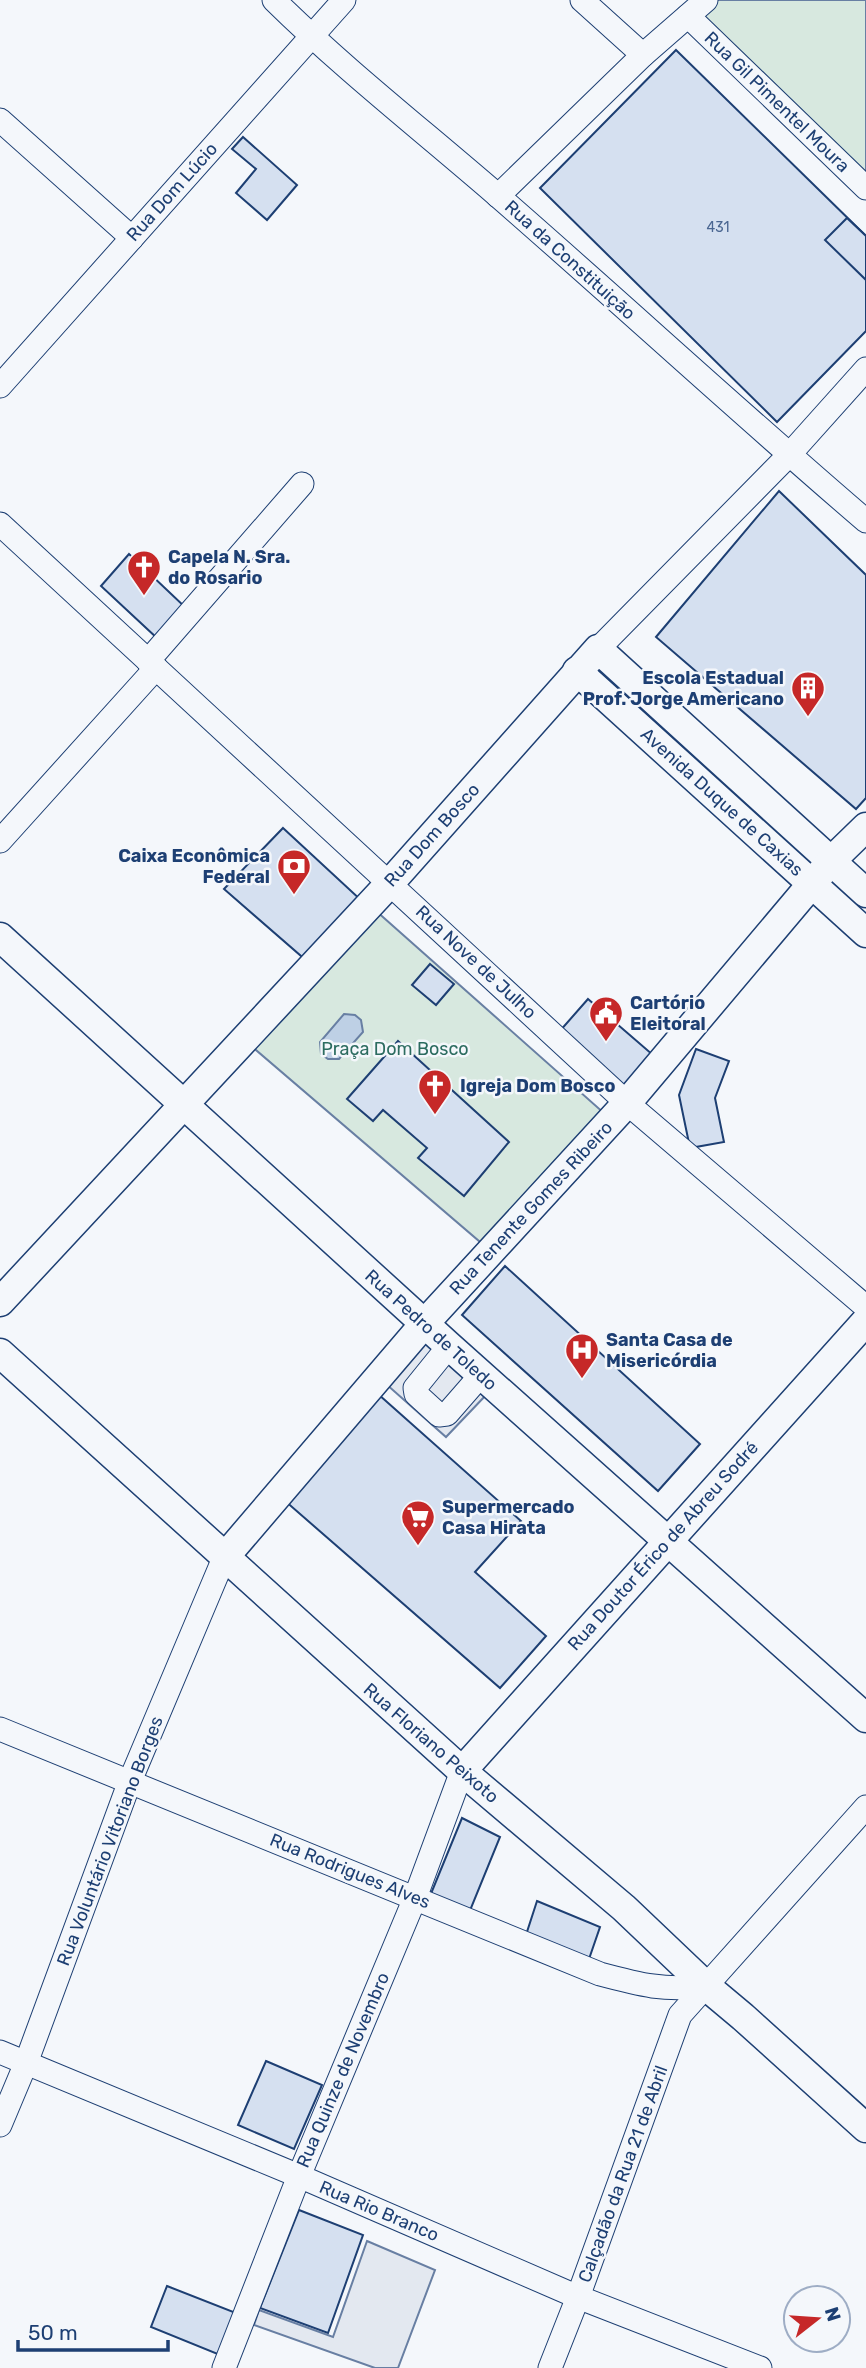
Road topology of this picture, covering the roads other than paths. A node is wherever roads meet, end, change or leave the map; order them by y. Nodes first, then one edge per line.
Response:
1 (274, 0) edge
2 (344, 0) edge
3 (582, 0) edge
4 (706, 0) edge
5 (688, 16) junction
6 (310, 36) junction
7 (643, 55) junction
8 (0, 120) edge
9 (866, 188) edge
10 (498, 196) junction
11 (132, 238) junction
12 (866, 369) edge
13 (0, 386) edge
14 (789, 456) junction
15 (302, 484) dead end
16 (866, 521) edge
17 (0, 524) edge
18 (598, 649) junction
19 (152, 664) junction
20 (578, 671) junction
21 (866, 827) edge
22 (0, 841) edge
23 (831, 861) junction
24 (390, 883) junction
25 (812, 884) junction
26 (866, 893) edge
27 (866, 933) edge
28 (0, 937) edge
29 (627, 1103) junction
30 (185, 1105) junction
31 (0, 1302) edge
32 (866, 1307) edge
33 (866, 1321) edge
34 (424, 1324) junction
35 (449, 1346) junction
36 (0, 1353) edge
37 (481, 1376) junction
38 (666, 1542) junction
39 (224, 1558) junction
40 (866, 1718) edge
41 (0, 1729) edge
42 (462, 1771) junction
43 (130, 1781) junction
44 (866, 1807) edge
45 (415, 1898) junction
46 (706, 1986) junction
47 (0, 2052) edge
48 (26, 2063) junction
49 (0, 2125) edge
50 (866, 2128) edge
51 (299, 2176) junction
52 (578, 2297) junction
53 (224, 2368) edge
54 (550, 2368) edge
55 (760, 2368) edge

1 - 6 street, Rua da Constituição
2 - 6 street, Rua Dom Lúcio
3 - 7 street
4 - 5 street
5 - 7 street
5 - 9 street, Rua Gil Pimentel Moura
6 - 10 street, Rua da Constituição
6 - 11 street, Rua Dom Lúcio
7 - 10 street
8 - 11 street
10 - 14 street, Rua da Constituição
11 - 13 street, Rua Dom Lúcio
12 - 14 street, Rua Dom Bosco
14 - 16 street, Rua da Constituição
14 - 18 street, Rua Dom Bosco
15 - 19 street
17 - 19 street, Rua Nove de Julho
18 - 20 main road, Rua Dom Bosco
18 - 23 main road, Avenida Duque de Caxias
19 - 22 street
19 - 24 street, Rua Nove de Julho
20 - 24 main road, Rua Dom Bosco
20 - 25 main road, Avenida Duque de Caxias
21 - 23 main road, Rua Tenente Gomes Ribeiro
23 - 25 main road, Rua Tenente Gomes Ribeiro
23 - 26 main road, Avenida Duque de Caxias
24 - 29 street, Rua Nove de Julho
24 - 30 main road, Rua Dom Bosco
25 - 27 main road, Avenida Duque de Caxias
25 - 29 main road, Rua Tenente Gomes Ribeiro
28 - 30 main road, Rua Pedro de Toledo
29 - 32 street, Rua Nove de Julho
29 - 34 main road, Rua Tenente Gomes Ribeiro
30 - 31 main road, Rua Dom Bosco
30 - 34 main road, Rua Pedro de Toledo
33 - 38 main road, Rua Doutor Érico de Abreu Sodré
34 - 35 main road, Rua Pedro de Toledo
34 - 39 main road, Rua Tenente Gomes Ribeiro
35 - 37 main road, Rua Pedro de Toledo
35 - 37 street
36 - 39 main road, Rua Floriano Peixoto
37 - 38 main road, Rua Pedro de Toledo
38 - 40 main road, Rua Pedro de Toledo
38 - 42 main road, Rua Doutor Érico de Abreu Sodré
39 - 42 main road, Rua Floriano Peixoto
39 - 43 street, Rua Voluntário Vitoriano Borges
41 - 43 street, Rua Rodrigues Alves
42 - 45 street, Rua Quinze de Novembro
42 - 46 main road, Rua Floriano Peixoto
43 - 45 street, Rua Rodrigues Alves
43 - 48 street, Rua Voluntário Vitoriano Borges
44 - 46 street, Calçadão da Rua 21 de Abril
45 - 46 street, Rua Rodrigues Alves
45 - 51 street, Rua Quinze de Novembro
46 - 50 main road, Rua Floriano Peixoto
46 - 52 street, Calçadão da Rua 21 de Abril
47 - 48 street, Rua Rio Branco
48 - 49 street, Rua Voluntário Vitoriano Borges
48 - 51 street, Rua Rio Branco
51 - 52 street, Rua Rio Branco
51 - 53 street, Rua Quinze de Novembro
52 - 54 street, Calçadão da Rua 21 de Abril
52 - 55 street, Rua Rio Branco

